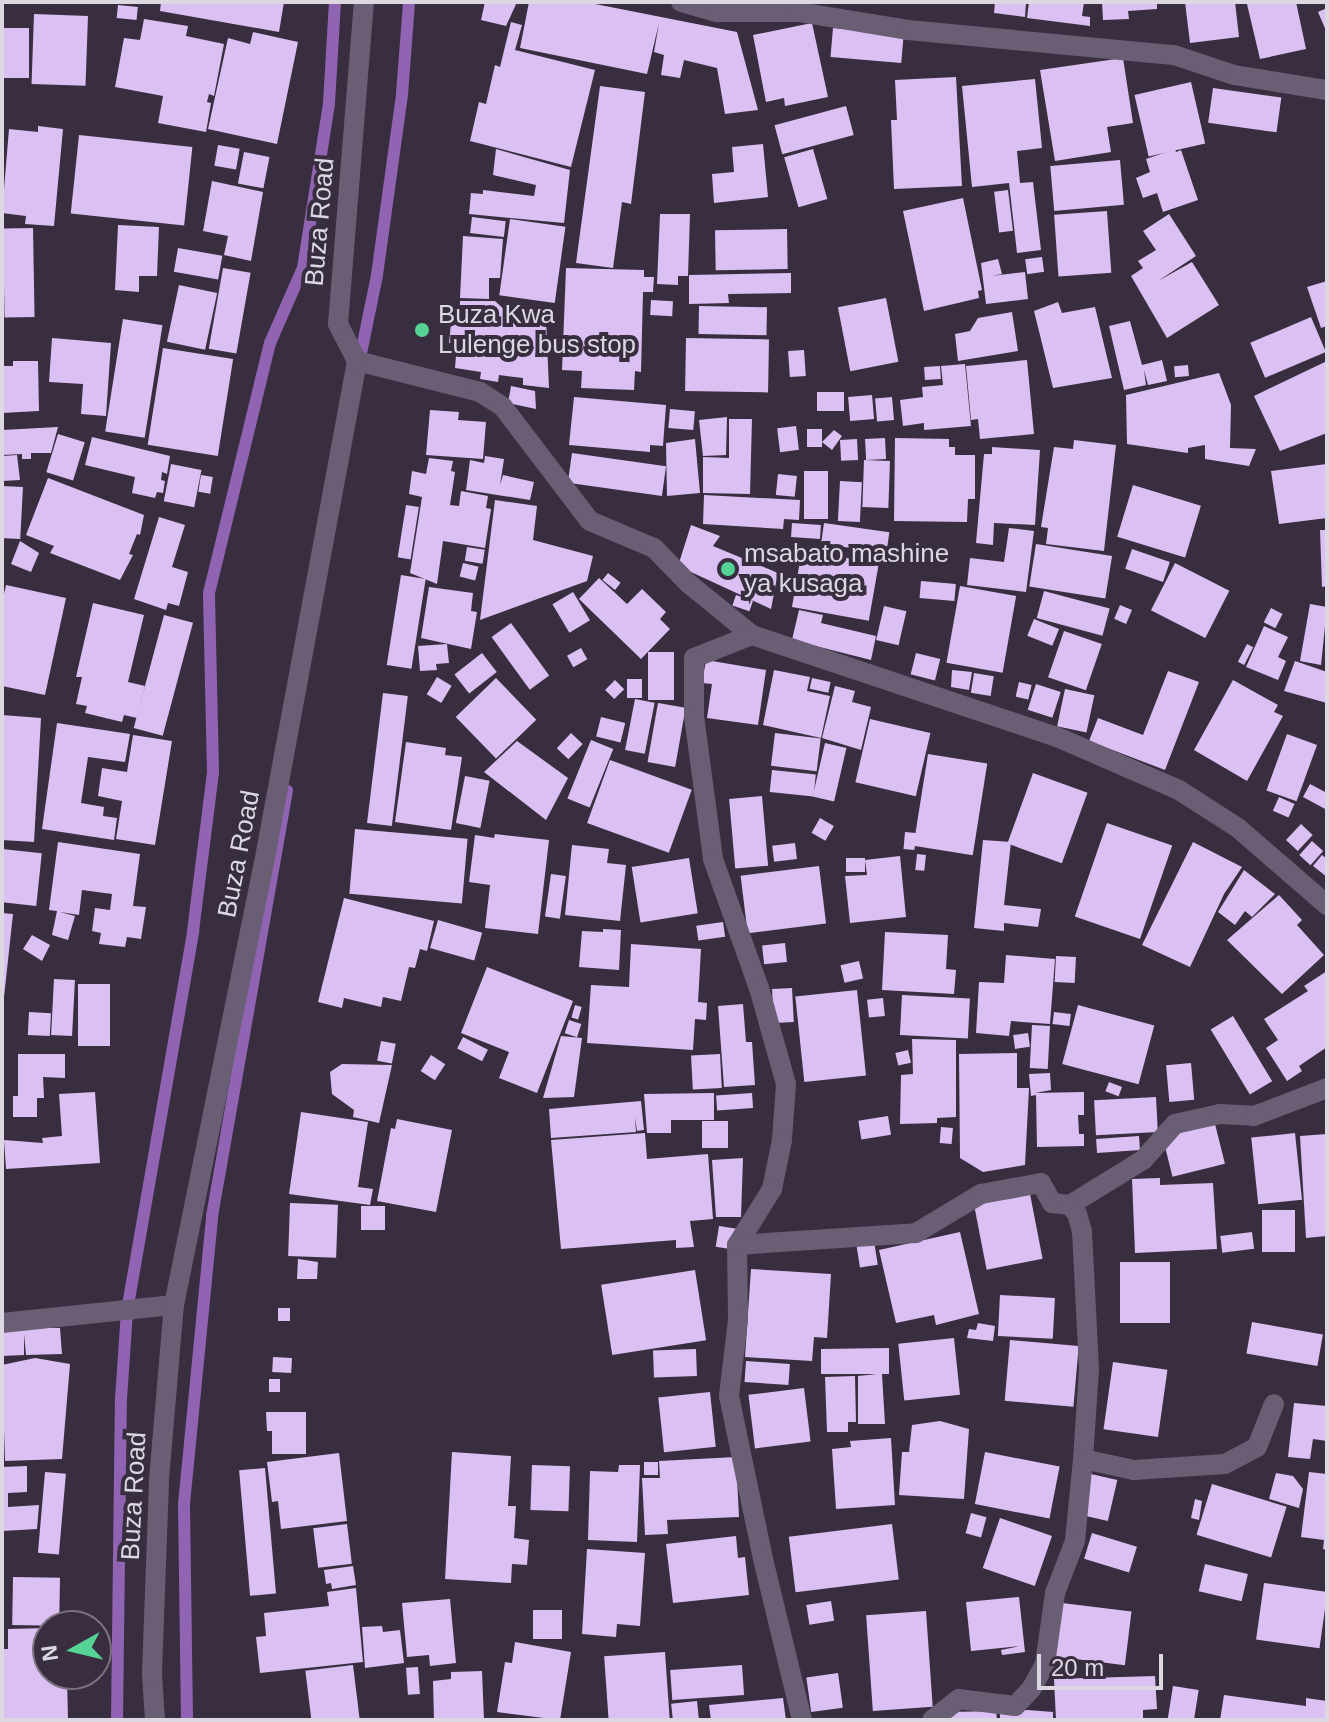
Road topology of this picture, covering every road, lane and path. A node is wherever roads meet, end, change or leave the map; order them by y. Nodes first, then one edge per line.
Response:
1 (364, 2) edge
2 (681, 2) edge
3 (1327, 90) edge
4 (357, 361) junction
5 (752, 635) junction
6 (1327, 905) edge
7 (1327, 1088) edge
8 (1070, 1205) junction
9 (737, 1245) junction
10 (174, 1305) junction
11 (2, 1323) edge
12 (1274, 1404) dead end
13 (1083, 1459) junction
14 (155, 1720) edge
15 (802, 1720) edge
16 (932, 1720) edge

1 - 4 street, Buza Road
2 - 3 street
4 - 5 street
4 - 10 street, Buza Road
5 - 6 street
5 - 9 street
7 - 8 street
8 - 9 street
8 - 13 street
9 - 15 street
10 - 11 street
10 - 14 street, Buza Road
12 - 13 street
13 - 16 street

